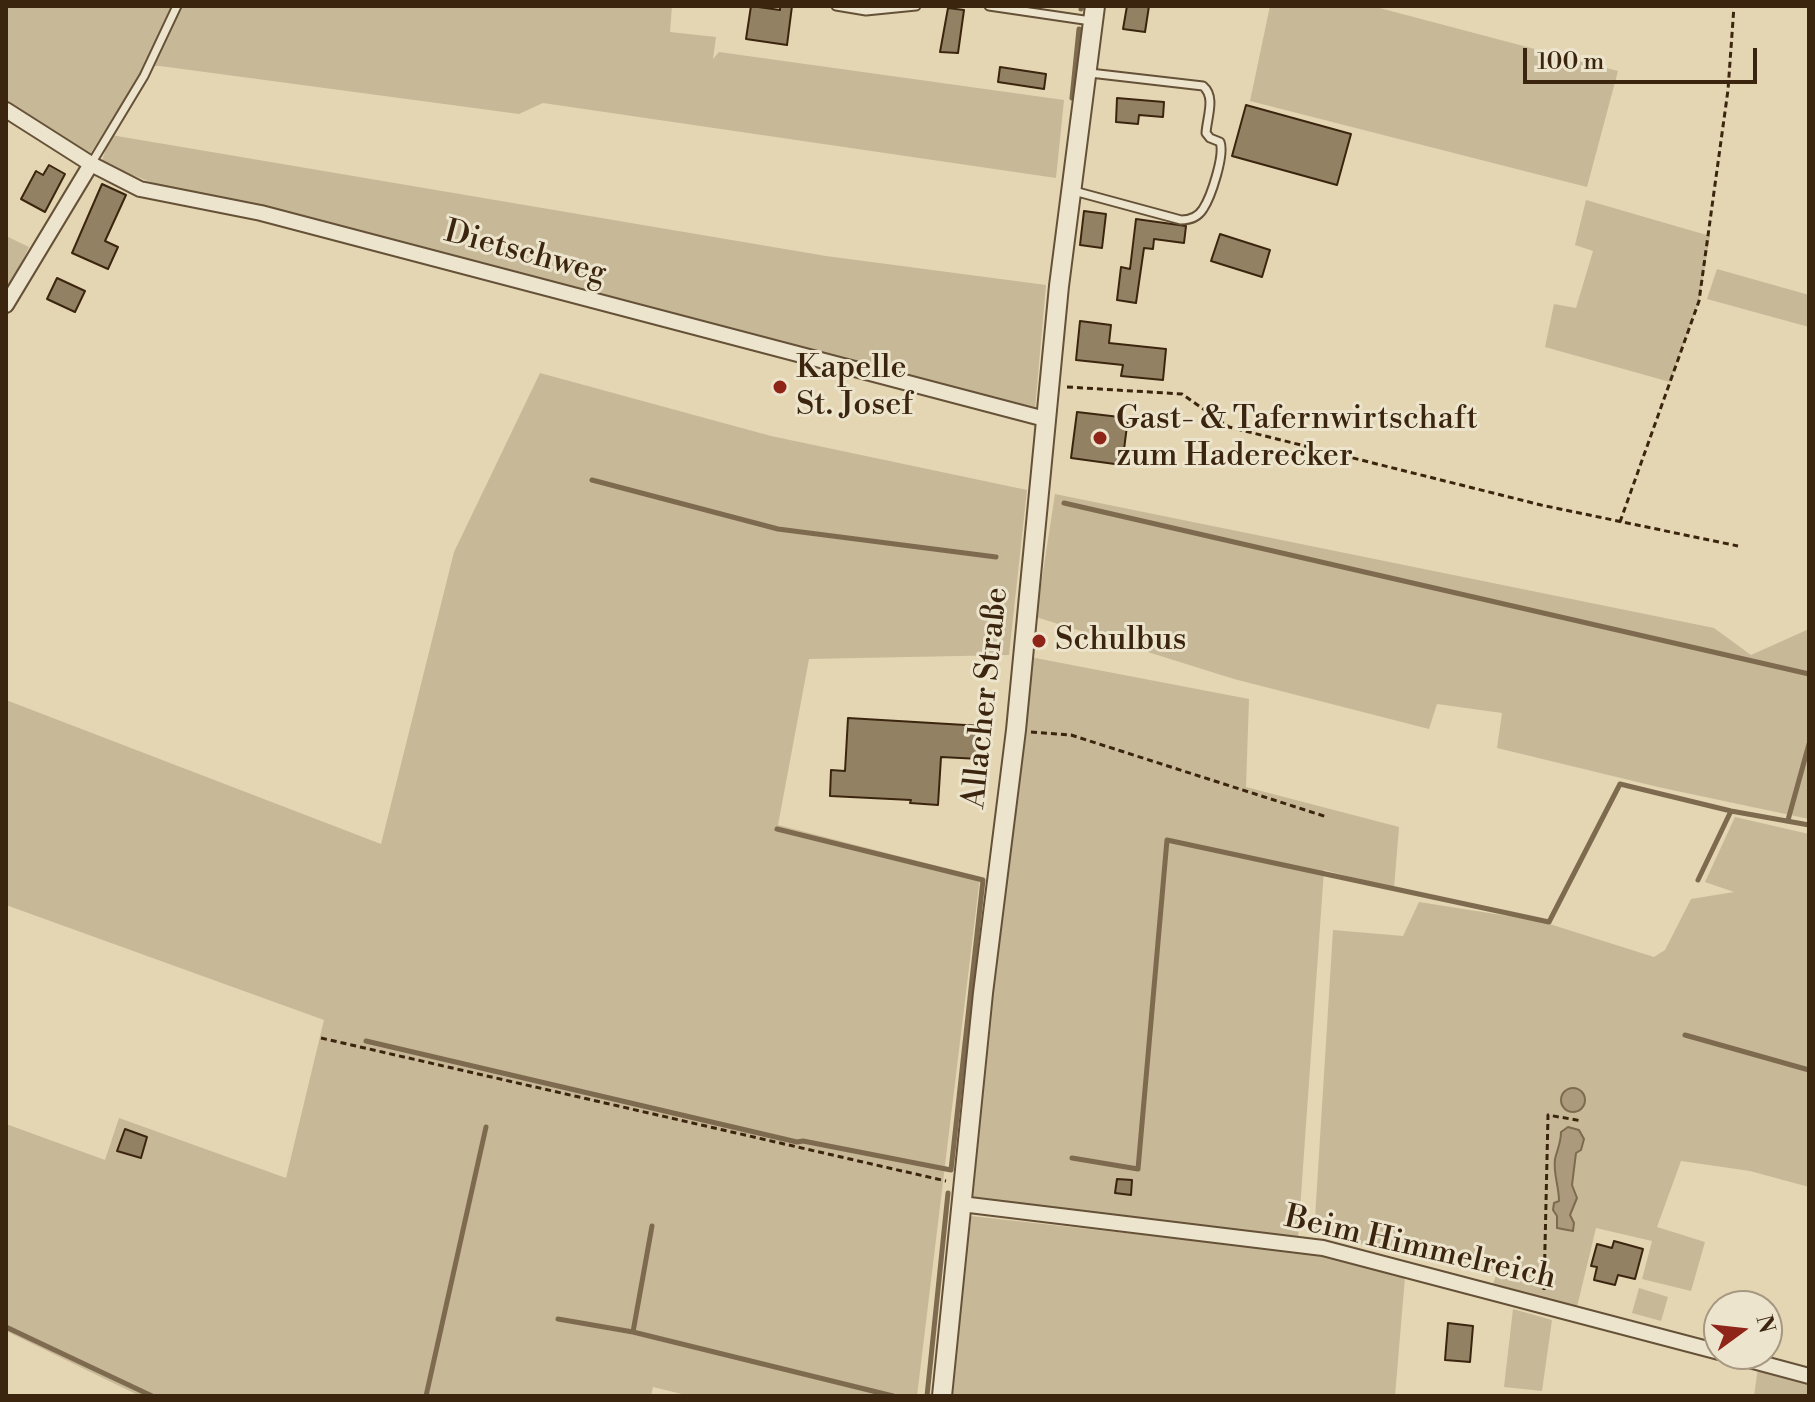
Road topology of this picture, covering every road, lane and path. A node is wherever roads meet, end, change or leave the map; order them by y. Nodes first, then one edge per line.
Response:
1 (177, 6) edge
2 (836, 6) edge
3 (916, 6) edge
4 (989, 6) edge
5 (1734, 6) edge
6 (1094, 14) edge
7 (1087, 72) junction
8 (6, 110) edge
9 (91, 164) junction
10 (1071, 190) junction
11 (6, 305) edge
12 (1046, 410) junction
13 (1620, 522) junction
14 (1738, 546) dead end
15 (1016, 730) junction
16 (1327, 817) dead end
17 (321, 1038) dead end
18 (1582, 1121) dead end
19 (962, 1184) junction
20 (961, 1204) junction
21 (1543, 1306) junction
22 (1703, 1348) edge
23 (1783, 1369) edge
24 (1809, 1376) edge
25 (942, 1396) edge

1 - 9 lane
2 - 3 lane
4 - 6 lane
5 - 13 path
6 - 7 street, Allacher Straße
7 - 10 street, Allacher Straße
7 - 10 lane
8 - 9 street, Dietschweg
9 - 11 street
9 - 12 street, Dietschweg
10 - 12 street, Allacher Straße
12 - 13 path
12 - 15 street, Allacher Straße
13 - 14 path
15 - 16 path
15 - 19 street, Allacher Straße
17 - 19 path
18 - 21 path
19 - 20 street, Allacher Straße
20 - 21 street, Beim Himmelreich
20 - 25 street, Allacher Straße
21 - 22 street, Beim Himmelreich
23 - 24 street

